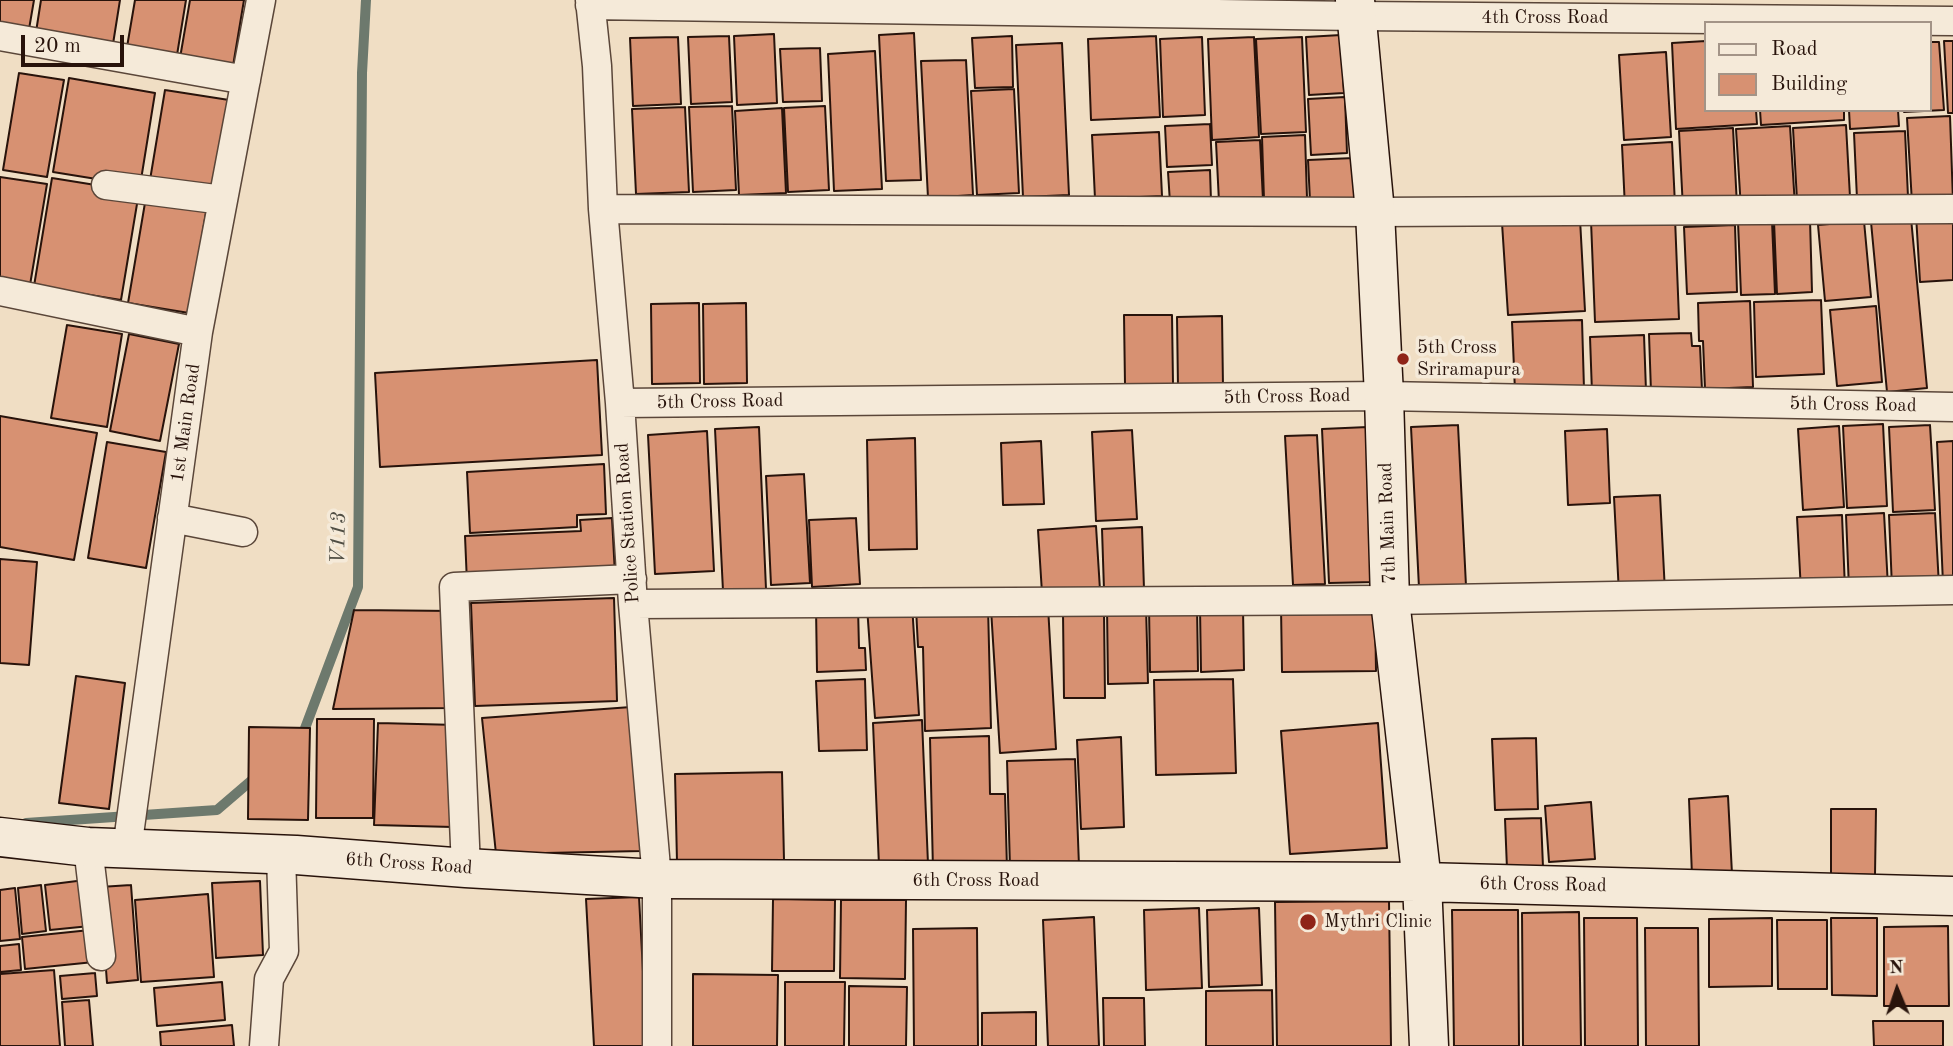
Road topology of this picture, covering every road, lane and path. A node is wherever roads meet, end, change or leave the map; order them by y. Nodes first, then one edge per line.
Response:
1 (261, 0) edge
2 (590, 2) edge
3 (1356, 8) edge
4 (1953, 21) edge
5 (0, 36) edge
6 (246, 80) junction
7 (106, 185) dead end
8 (223, 200) junction
9 (603, 209) junction
10 (1953, 209) edge
11 (1375, 212) junction
12 (0, 291) edge
13 (198, 331) junction
14 (1384, 396) junction
15 (620, 403) junction
16 (1953, 407) edge
17 (172, 517) junction
18 (243, 532) dead end
19 (1953, 590) edge
20 (632, 592) junction
21 (1390, 600) junction
22 (0, 837) edge
23 (128, 841) junction
24 (88, 847) junction
25 (281, 855) junction
26 (466, 868) junction
27 (657, 879) junction
28 (1422, 882) junction
29 (1953, 896) edge
30 (101, 957) dead end
31 (264, 1046) edge
32 (657, 1046) edge
33 (1429, 1046) edge

1 - 6 street, 1st Main Road
2 - 3 street, 4th Cross Road
2 - 9 street, Police Station Road
3 - 4 street, 4th Cross Road
3 - 11 street, 7th Main Road
5 - 6 street
6 - 8 street, 1st Main Road
7 - 8 street
8 - 13 street, 1st Main Road
9 - 11 street
9 - 15 street, Police Station Road
10 - 11 street
11 - 14 street, 7th Main Road
12 - 13 street
13 - 17 street, 1st Main Road
14 - 15 street, 5th Cross Road
14 - 16 street, 5th Cross Road
14 - 21 street, 7th Main Road
15 - 20 street, Police Station Road
17 - 18 street
17 - 23 street, 1st Main Road
19 - 21 street
20 - 21 street
20 - 26 street
20 - 27 street, Police Station Road
21 - 28 street, 7th Main Road
22 - 24 street, 6th Cross Road
23 - 24 street, 6th Cross Road
23 - 25 street, 6th Cross Road
24 - 30 street
25 - 26 street, 6th Cross Road
25 - 31 street
26 - 27 street, 6th Cross Road
27 - 28 street, 6th Cross Road
27 - 32 street, Police Station Road
28 - 29 street, 6th Cross Road
28 - 33 street, 7th Main Road

